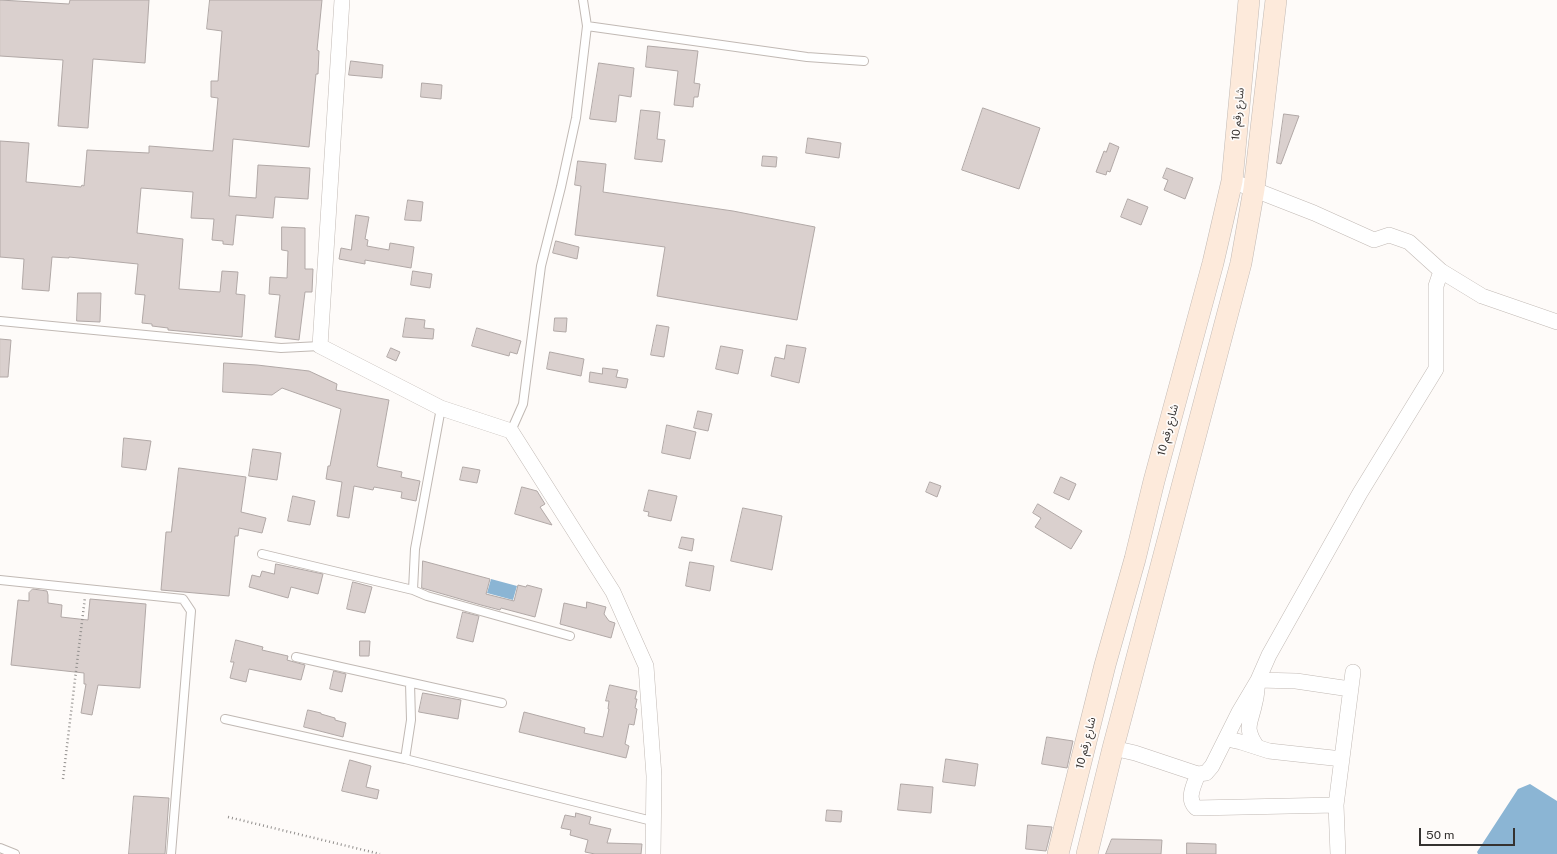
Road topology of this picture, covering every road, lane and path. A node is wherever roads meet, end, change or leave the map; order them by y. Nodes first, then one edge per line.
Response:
1 (342, 0) edge
2 (583, 0) edge
3 (1249, 0) edge
4 (1276, 0) edge
5 (587, 26) junction
6 (864, 61) dead end
7 (1232, 181) junction
8 (1254, 189) junction
9 (1441, 271) junction
10 (0, 321) edge
11 (1557, 322) edge
12 (320, 346) junction
13 (441, 408) junction
14 (511, 432) junction
15 (262, 554) dead end
16 (0, 580) edge
17 (86, 589) junction
18 (413, 590) junction
19 (570, 636) dead end
20 (296, 657) dead end
21 (1353, 672) dead end
22 (1258, 680) junction
23 (410, 683) junction
24 (1350, 688) junction
25 (502, 703) dead end
26 (226, 719) dead end
27 (1227, 739) junction
28 (1257, 747) junction
29 (1113, 748) junction
30 (405, 759) junction
31 (1342, 759) junction
32 (1198, 774) junction
33 (63, 779) dead end
34 (1336, 805) junction
35 (228, 817) dead end
36 (652, 821) junction
37 (0, 848) edge
38 (15, 854) edge
39 (171, 854) edge
40 (380, 854) edge
41 (652, 854) edge
42 (1058, 854) edge
43 (1087, 854) edge
44 (1338, 854) edge

1 - 12 street
2 - 5 lane
3 - 7 main road, شارع رقم 10
4 - 8 main road
5 - 6 lane
5 - 14 lane
7 - 8 street
7 - 42 main road, شارع رقم 10
8 - 9 street
8 - 29 main road
9 - 11 street
9 - 22 street
10 - 12 lane
12 - 13 street
13 - 14 street
13 - 18 lane
14 - 36 street
15 - 18 lane
16 - 17 lane
17 - 33 path
17 - 39 lane
18 - 19 lane
20 - 23 lane
21 - 24 street
22 - 24 street
22 - 27 street
22 - 28 street
23 - 25 lane
23 - 30 lane
24 - 31 street
26 - 30 lane
27 - 28 street
27 - 32 street
28 - 31 street
29 - 32 street
29 - 43 main road
30 - 36 lane
31 - 34 street
32 - 34 street
34 - 44 street
35 - 40 path
36 - 41 street
37 - 38 lane

